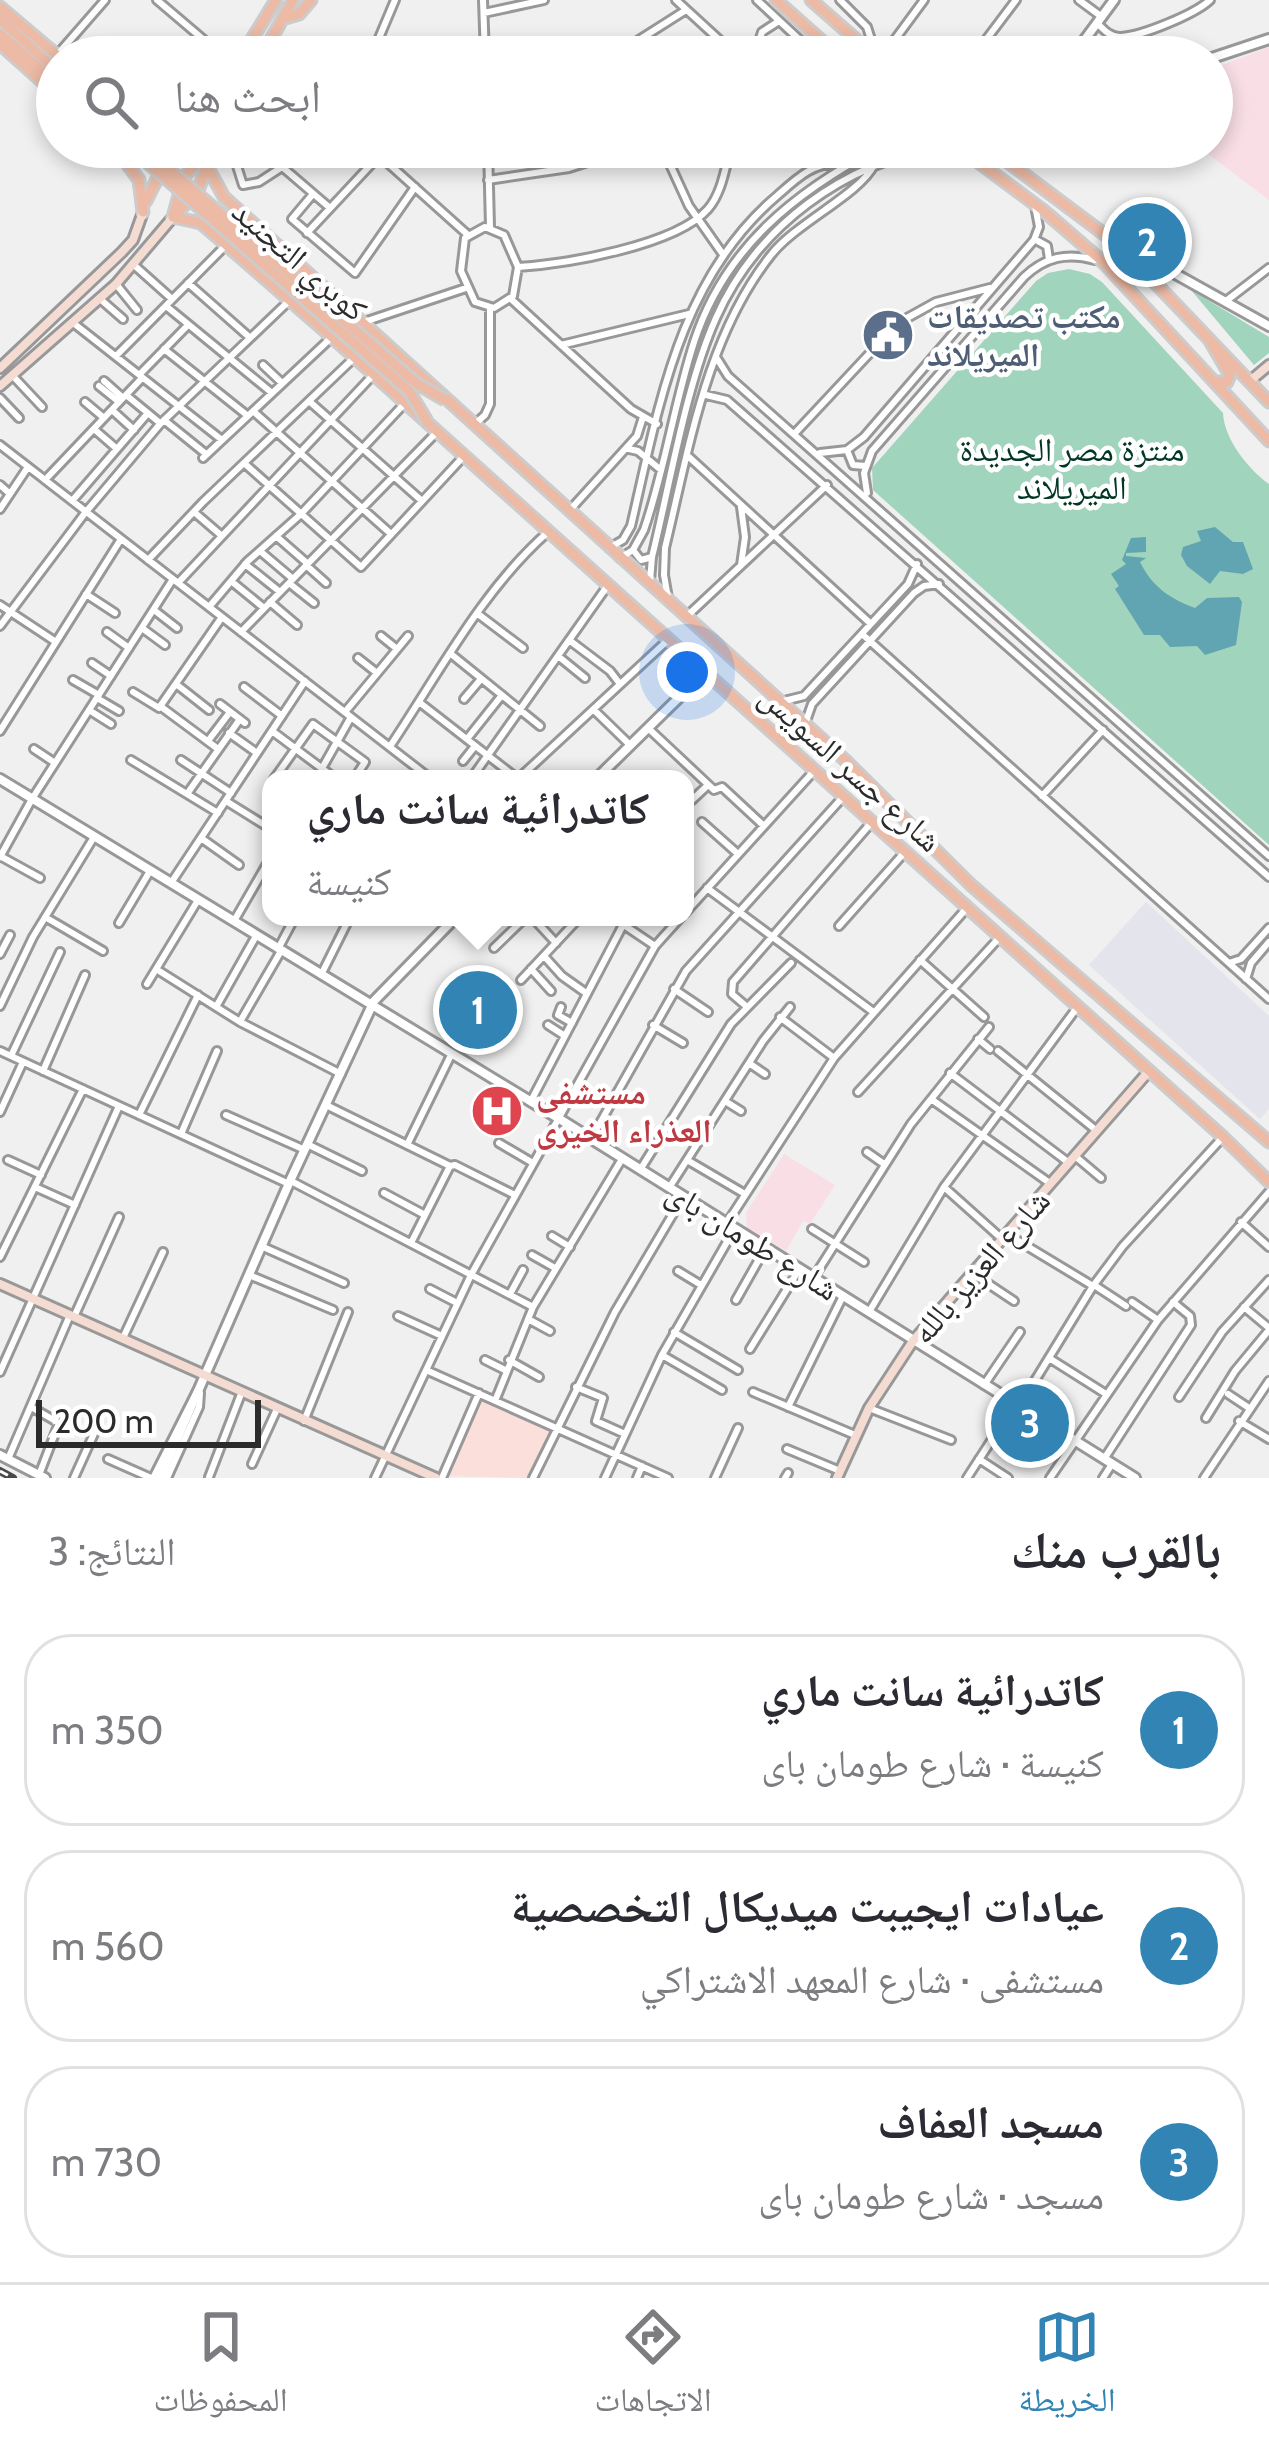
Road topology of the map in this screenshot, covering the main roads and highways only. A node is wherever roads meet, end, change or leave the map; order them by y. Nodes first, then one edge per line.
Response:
1 (311, 0) edge
2 (776, 0) edge
3 (812, 0) edge
4 (272, 1) edge
5 (0, 7) edge
6 (288, 9) edge
7 (0, 20) edge
8 (0, 34) edge
9 (253, 36) edge
10 (274, 36) edge
11 (816, 36) edge
12 (853, 36) edge
13 (36, 37) edge
14 (0, 44) edge
15 (36, 52) edge
16 (36, 65) edge
17 (36, 76) edge
18 (130, 168) edge
19 (154, 168) edge
20 (161, 168) edge
21 (166, 168) edge
22 (190, 168) edge
23 (207, 168) edge
24 (209, 168) edge
25 (987, 168) edge
26 (1019, 168) edge
27 (143, 212) junction
28 (173, 218) junction
29 (260, 230) junction
30 (239, 256) junction
31 (1208, 335) junction
32 (1269, 364) edge
33 (0, 368) edge
34 (1250, 381) junction
35 (1215, 382) junction
36 (0, 386) edge
37 (446, 400) junction
38 (1269, 402) edge
39 (427, 421) junction
40 (1269, 441) edge
41 (1149, 1071) junction
42 (1269, 1142) edge
43 (1269, 1182) edge
44 (0, 1284) edge
45 (838, 1474) edge
46 (439, 1478) edge

1 - 6 main road
2 - 11 main road
3 - 12 main road
4 - 9 main road
5 - 13 main road
6 - 10 main road
7 - 15 main road
8 - 16 main road
14 - 17 main road
18 - 27 main road
19 - 39 main road, كوبري التجنيد, bridge
20 - 27 main road
21 - 37 main road, كوبري التجنيد, bridge
22 - 28 main road
23 - 28 main road
24 - 29 main road, شارع جسر السويس
25 - 35 main road
26 - 31 main road
27 - 33 main road
28 - 30 main road, شارع جسر السويس
28 - 36 main road
29 - 30 main road
29 - 37 main road, شارع جسر السويس
30 - 39 main road, شارع جسر السويس
31 - 34 main road
31 - 35 main road
32 - 34 main road
34 - 38 main road
35 - 40 main road
37 - 42 main road, شارع جسر السويس
39 - 41 main road, شارع جسر السويس
41 - 43 main road, شارع جسر السويس
41 - 45 main road, شارع العزيز بالله
44 - 46 main road

